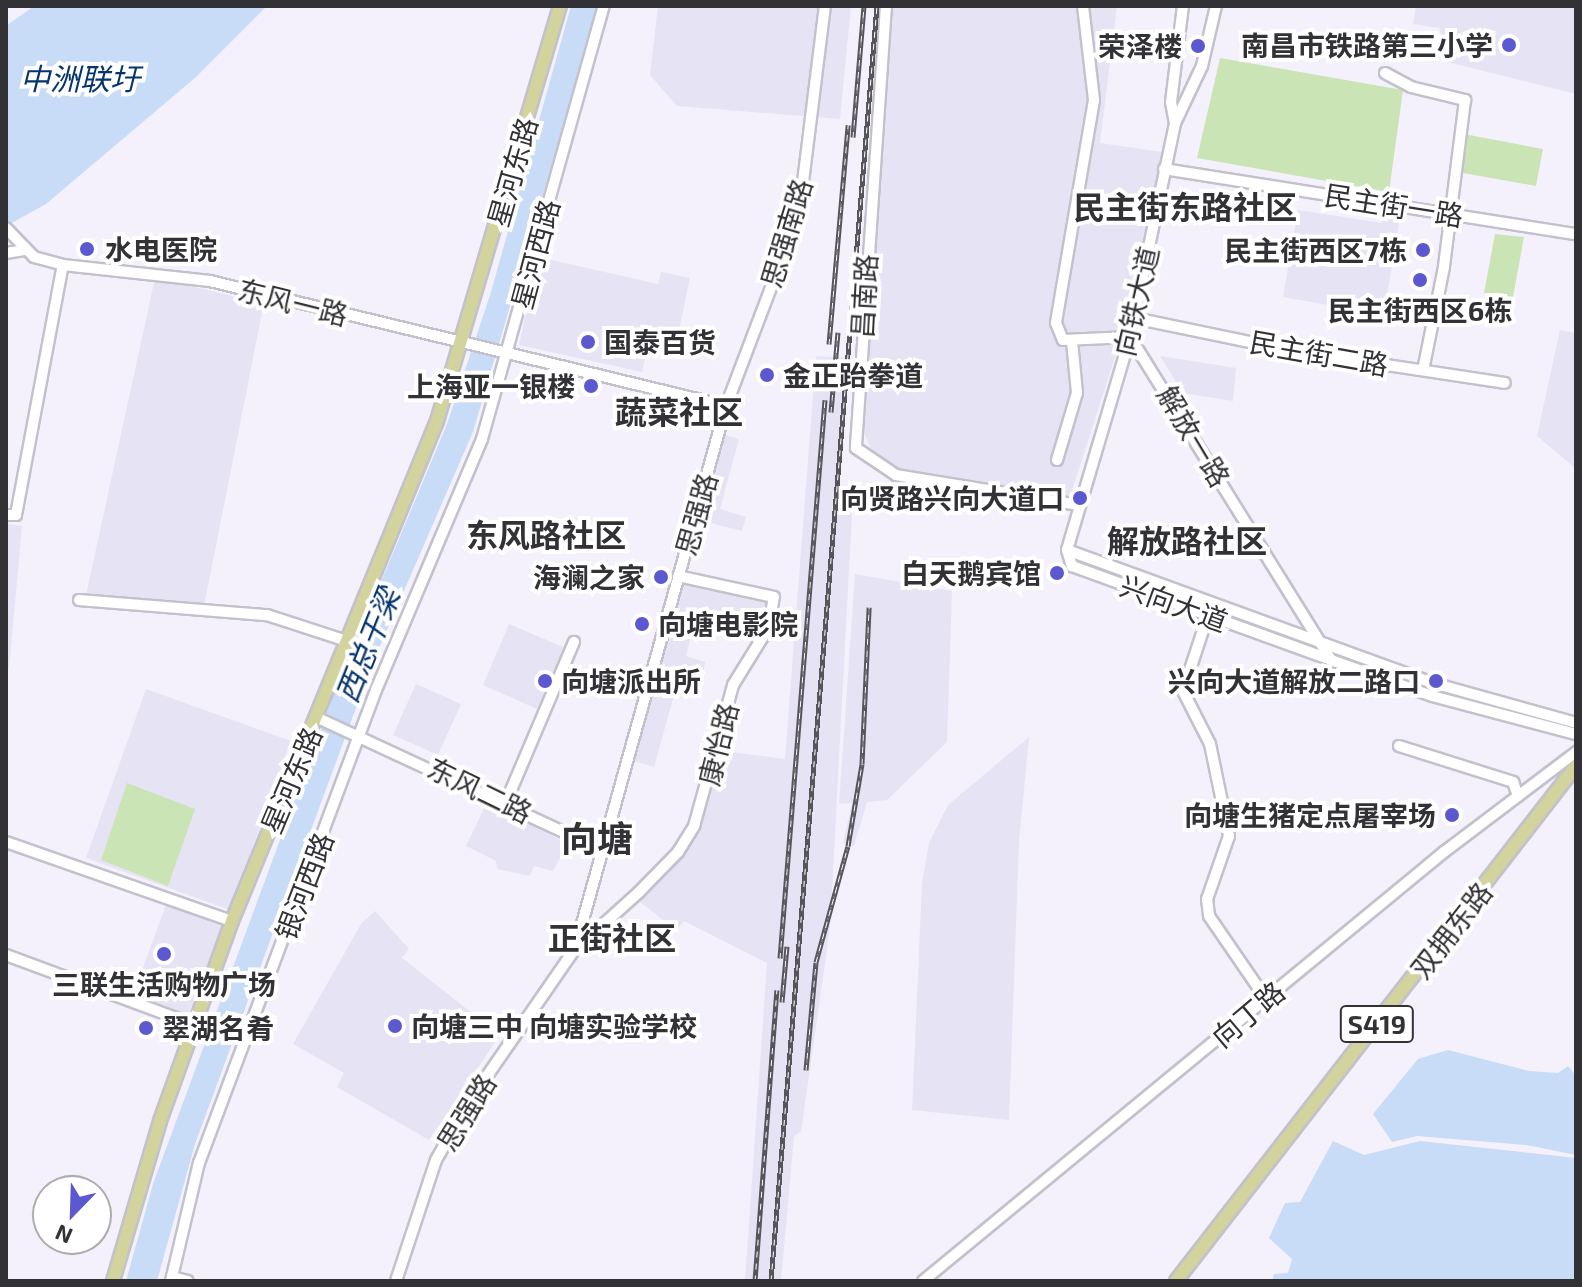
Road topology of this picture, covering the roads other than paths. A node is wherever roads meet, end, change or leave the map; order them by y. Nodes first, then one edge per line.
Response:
1 (560, 6) edge
2 (604, 6) edge
3 (825, 6) edge
4 (886, 6) edge
5 (1083, 6) edge
6 (1183, 6) edge
7 (1216, 6) edge
8 (1385, 73) dead end
9 (1175, 123) junction
10 (1164, 169) junction
11 (1452, 214) junction
12 (6, 228) edge
13 (1576, 234) edge
14 (20, 246) junction
15 (6, 253) edge
16 (63, 265) junction
17 (1134, 318) junction
18 (1130, 337) junction
19 (1072, 341) junction
20 (467, 344) junction
21 (508, 350) junction
22 (1423, 370) junction
23 (1505, 383) dead end
24 (726, 406) junction
25 (1057, 460) dead end
26 (456, 498) joint
27 (1079, 505) junction
28 (6, 515) edge
29 (1067, 550) junction
30 (678, 576) junction
31 (79, 600) dead end
32 (1213, 603) junction
33 (1208, 615) junction
34 (347, 641) junction
35 (1319, 641) junction
36 (574, 642) dead end
37 (1331, 660) junction
38 (320, 718) junction
39 (1576, 723) edge
40 (358, 734) junction
41 (1576, 734) edge
42 (1399, 746) dead end
43 (1576, 752) edge
44 (1576, 766) edge
45 (1518, 796) junction
46 (506, 802) junction
47 (6, 842) edge
48 (603, 850) junction
49 (232, 921) junction
50 (575, 949) junction
51 (6, 955) edge
52 (1266, 999) junction
53 (195, 1025) junction
54 (171, 1279) edge
55 (113, 1281) edge
56 (188, 1281) edge
57 (396, 1281) edge
58 (923, 1281) edge
59 (1176, 1281) edge

1 - 20 main road, 星河东路
2 - 21 street, 星河西路
3 - 24 street, 思强南路
4 - 27 street, 昌南路
5 - 19 street
6 - 9 street
7 - 9 street, 向铁大道
8 - 11 street
9 - 10 street, 向铁大道
10 - 11 street, 民主街一路
10 - 17 street, 向铁大道
11 - 13 street, 民主街一路
11 - 22 street
12 - 14 street
14 - 15 street
14 - 16 street, 东风一路
16 - 20 street, 东风一路
16 - 28 street
17 - 18 street, 向铁大道
17 - 22 street, 民主街二路
18 - 19 street
18 - 27 street, 向铁大道
18 - 35 street, 解放一路
19 - 25 street
20 - 21 street, 东风一路
20 - 34 main road, 星河东路
21 - 24 street
21 - 26 street, 星河西路
22 - 23 street, 民主街二路
24 - 30 street, 思强路
26 - 40 street, 银河西路
27 - 29 street, 向铁大道
29 - 32 street, 兴向大道
29 - 33 street, 兴向大道
30 - 48 street, 思强路
30 - 50 street, 康怡路
31 - 34 street
32 - 33 street
32 - 35 street, 兴向大道
33 - 37 street, 兴向大道
33 - 52 street
34 - 38 main road, 星河东路
35 - 37 street, 解放一路
35 - 39 street, 兴向大道
36 - 46 street
37 - 41 street, 兴向大道
38 - 40 street, 东风二路
38 - 49 main road, 星河东路
40 - 46 street, 东风二路
40 - 54 street, 银河西路
42 - 45 street
43 - 45 street, 向丁路
44 - 59 main road, 双拥东路 / S419
45 - 52 street, 向丁路
46 - 48 street, 东风二路
47 - 49 street
48 - 50 street, 思强路
49 - 53 main road, 星河东路
50 - 57 street, 思强路
51 - 53 street
52 - 58 street, 向丁路
53 - 55 main road, 星河东路
54 - 56 street

